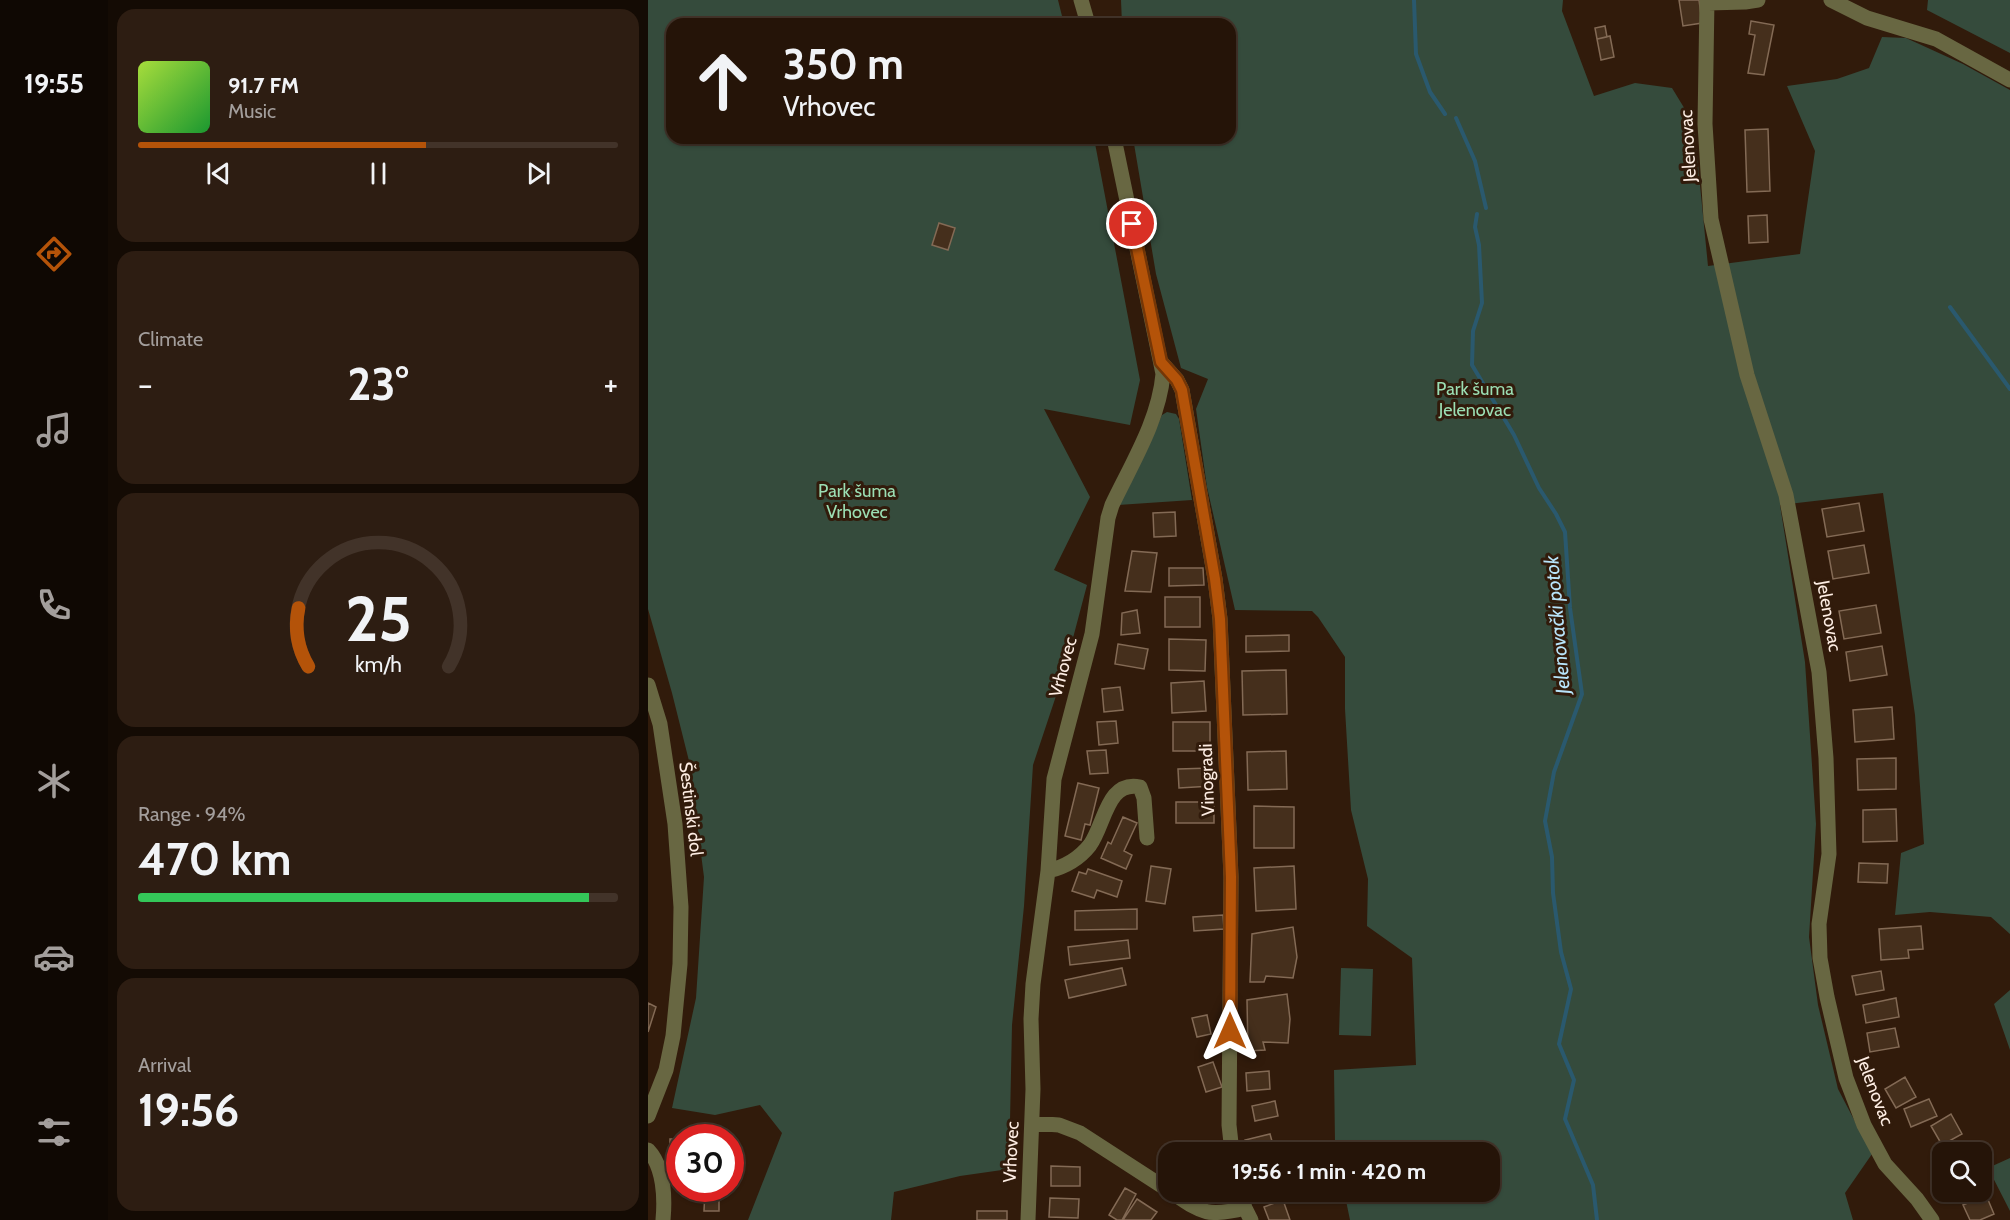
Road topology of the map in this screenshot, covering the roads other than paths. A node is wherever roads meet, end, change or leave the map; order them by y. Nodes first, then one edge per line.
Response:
1 (1081, 0) edge
2 (1758, 0) edge
3 (1831, 0) edge
4 (1707, 1) edge
5 (1086, 18) edge
6 (2010, 80) edge
7 (1115, 144) edge
8 (1161, 362) junction
9 (1159, 402) junction
10 (1185, 408) junction
11 (648, 685) edge
12 (654, 723) edge
13 (1147, 838) dead end
14 (1048, 871) junction
15 (648, 1116) edge
16 (1032, 1123) junction
17 (1231, 1142) edge
18 (648, 1150) edge
19 (1158, 1184) edge
20 (1186, 1202) edge
21 (1248, 1214) edge
22 (663, 1220) edge
23 (1028, 1220) edge
24 (1932, 1220) edge

1 - 5 street
2 - 4 street
3 - 6 street
4 - 24 street, Jelenovac
7 - 8 street, Vrhovec
8 - 9 street, Vrhovec
8 - 10 street, Vinogradi
9 - 10 street
9 - 14 street, Vrhovec
10 - 17 street, Vinogradi
11 - 12 street, Šestinski dol
12 - 15 street, Šestinski dol
13 - 14 street
14 - 16 street, Vrhovec
16 - 19 street
16 - 23 street, Vrhovec
18 - 22 street
20 - 21 street

